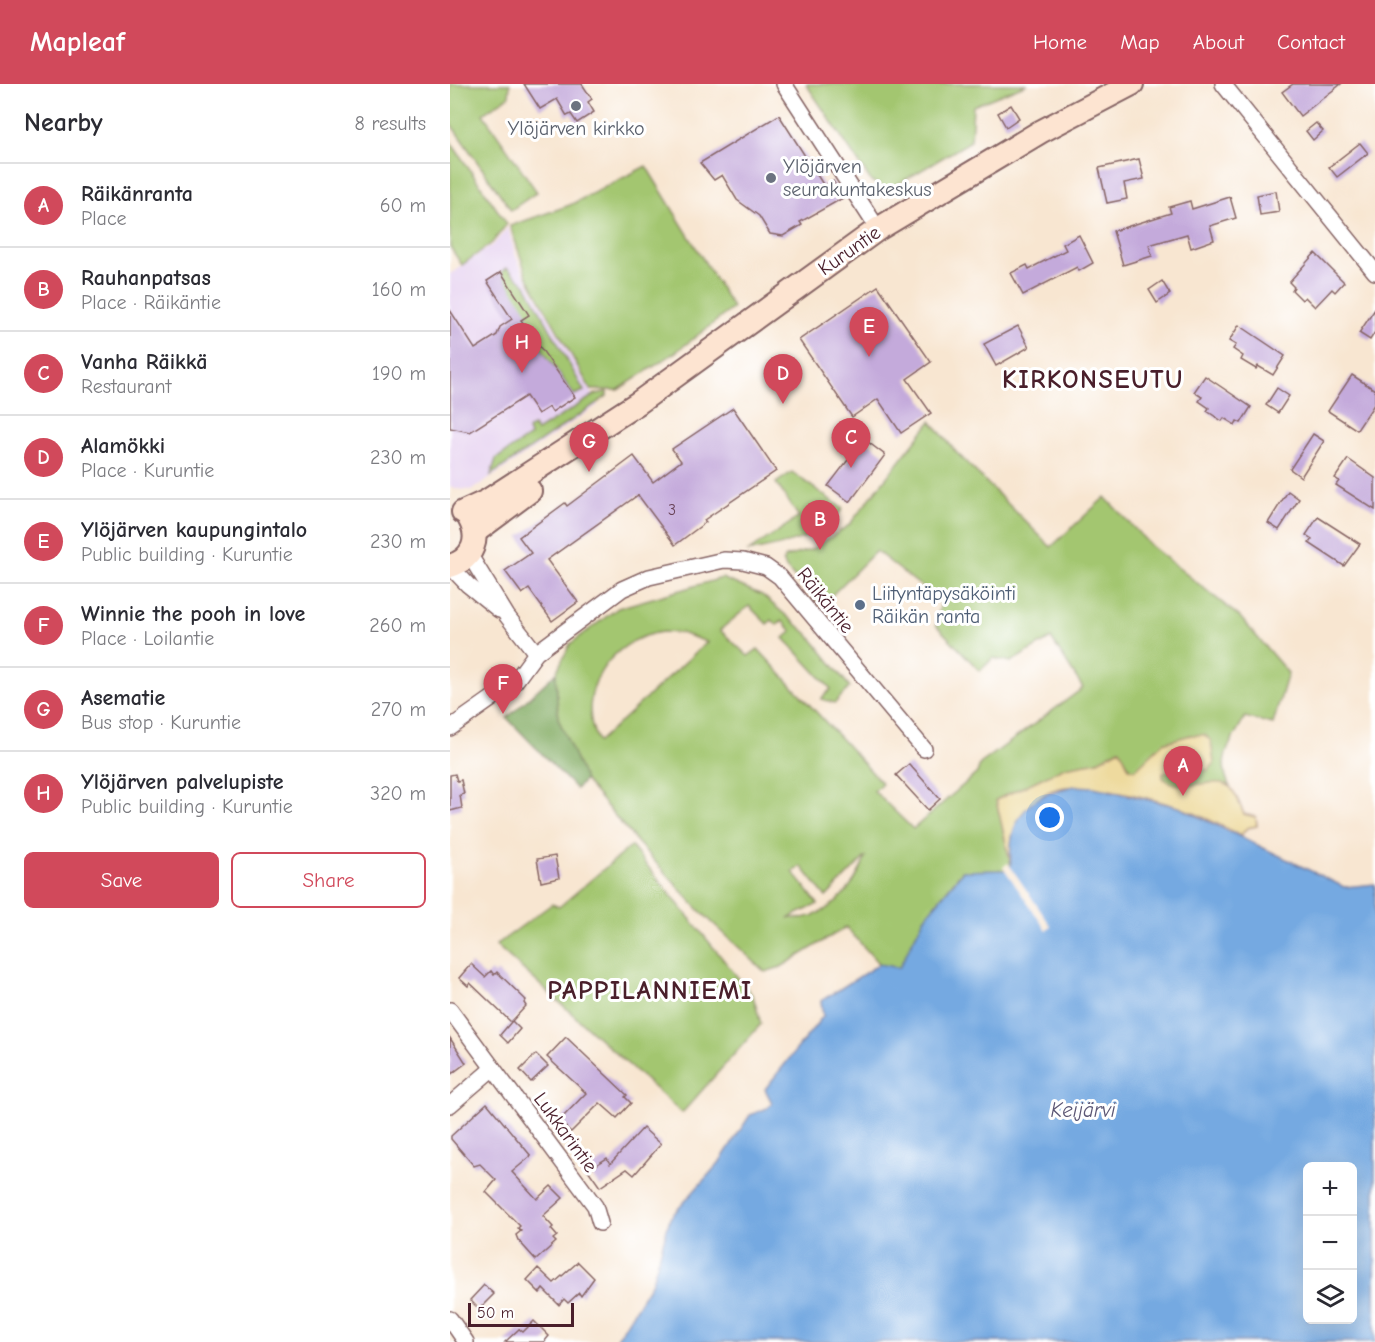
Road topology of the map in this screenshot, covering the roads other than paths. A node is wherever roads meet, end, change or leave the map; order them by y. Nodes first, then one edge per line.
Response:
1 (784, 84) edge
2 (1110, 84) edge
3 (1132, 84) edge
4 (1223, 84) edge
5 (1236, 84) edge
6 (1247, 111) junction
7 (1071, 114) junction
8 (878, 229) junction
9 (1375, 272) edge
10 (638, 403) junction
11 (457, 510) edge
12 (475, 532) junction
13 (470, 554) junction
14 (450, 566) edge
15 (507, 616) junction
16 (536, 653) junction
17 (450, 728) edge
18 (924, 749) dead end
19 (450, 1010) edge
20 (493, 1068) junction
21 (450, 1105) edge
22 (600, 1223) dead end
23 (450, 1319) edge
24 (466, 1342) edge

1 - 8 street
2 - 7 main road, Kuruntie
3 - 7 main road, Kuruntie
4 - 6 street
5 - 6 street
6 - 9 street
7 - 8 main road, Kuruntie
8 - 10 main road, Kuruntie
10 - 11 main road, Kuruntie
10 - 12 main road, Kuruntie
11 - 12 main road
12 - 13 main road
13 - 14 main road
13 - 15 street
14 - 15 street
15 - 16 street
16 - 17 street, Räikäntie
16 - 18 street, Räikäntie
19 - 20 street, Lukkarintie
20 - 21 street
20 - 22 street, Lukkarintie
23 - 24 street

